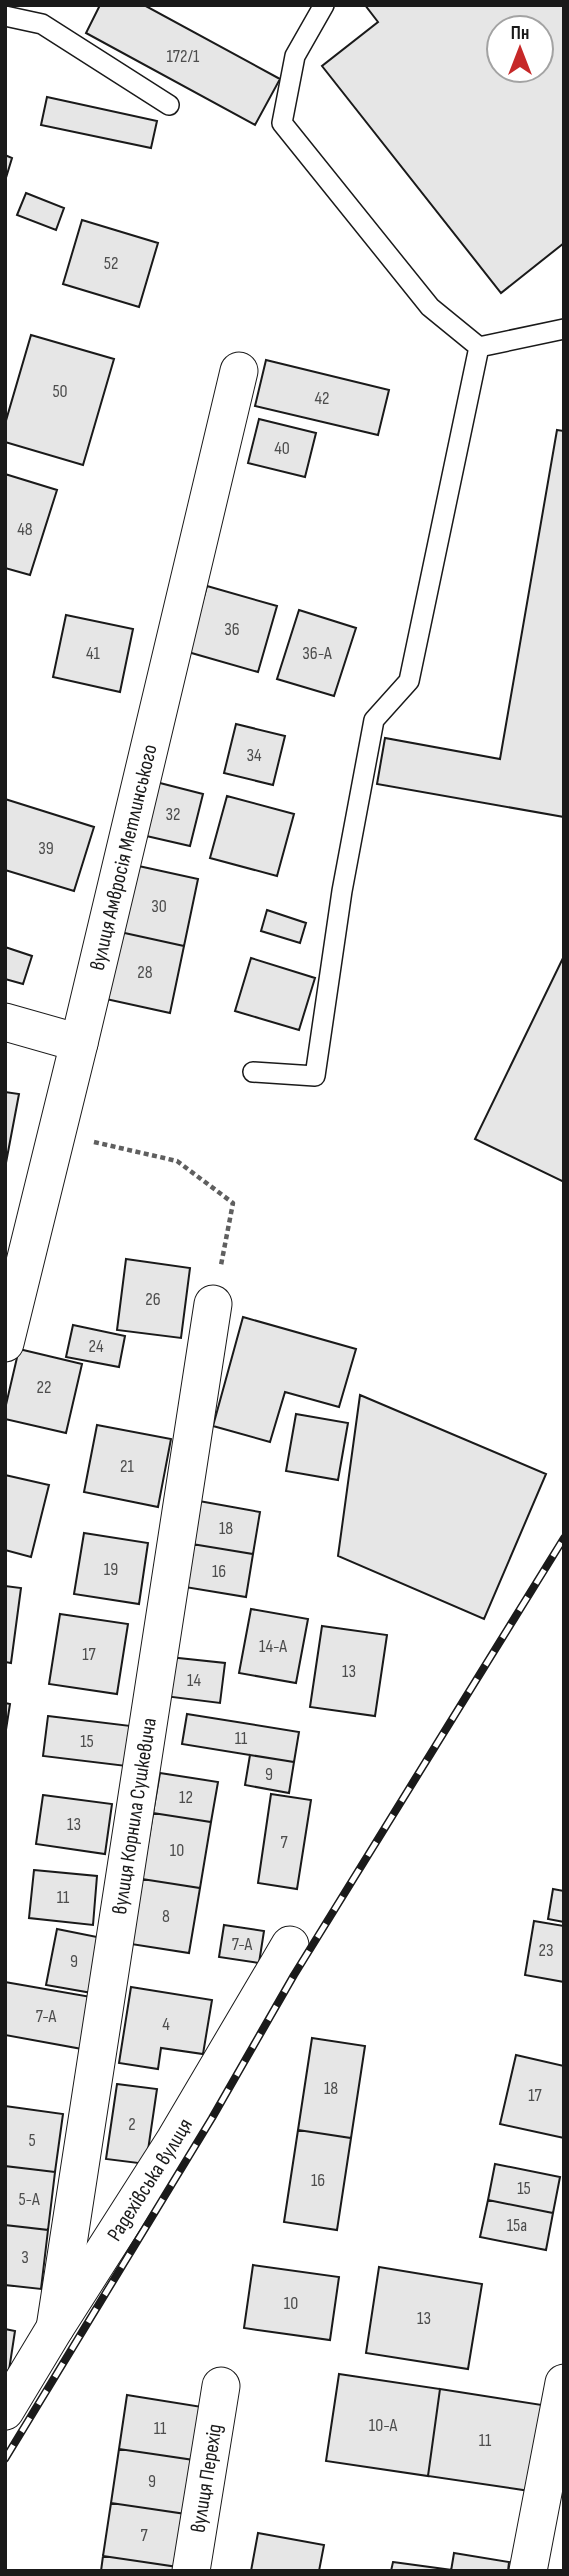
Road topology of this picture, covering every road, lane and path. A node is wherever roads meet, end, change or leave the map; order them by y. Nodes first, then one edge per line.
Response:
1 (324, 5) edge
2 (5, 16) edge
3 (169, 105) dead end
4 (564, 329) edge
5 (479, 347) junction
6 (239, 371) dead end
7 (5, 1022) edge
8 (79, 1043) junction
9 (253, 1072) dead end
10 (57, 1133) junction
11 (214, 1304) joint
12 (5, 1343) edge
13 (290, 1945) dead end
14 (55, 2328) junction
15 (221, 2386) dead end
16 (561, 2405) edge
17 (5, 2411) edge
18 (191, 2571) edge
19 (528, 2571) edge

1 - 5 lane
2 - 3 lane
4 - 5 lane
5 - 9 lane
6 - 8 street, вулиця Амвросія Метлинського
7 - 8 street
8 - 10 street, вулиця Амвросія Метлинського
10 - 11 path
10 - 12 street, вулиця Амвросія Метлинського
11 - 14 street, вулиця Корнила Сушкевича
13 - 14 street, Радехівська вулиця
14 - 17 street, Радехівська вулиця
15 - 18 street, вулиця Перехід
16 - 19 street

